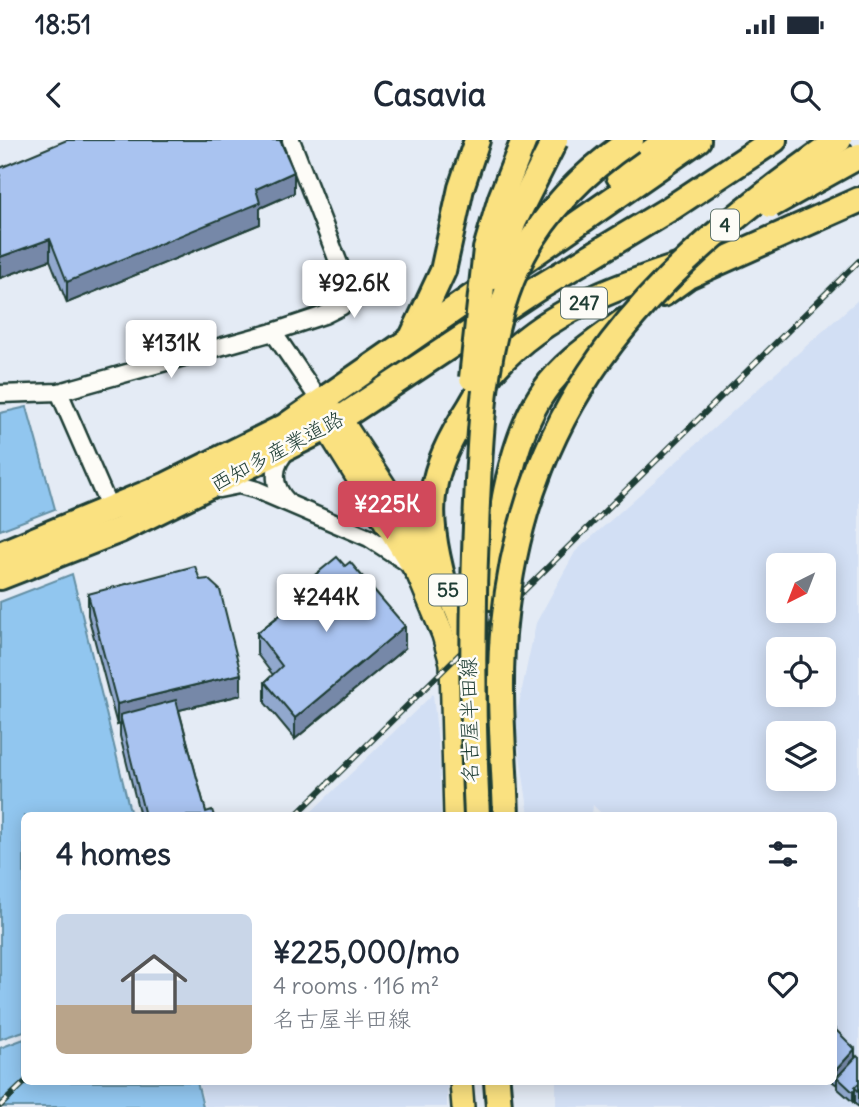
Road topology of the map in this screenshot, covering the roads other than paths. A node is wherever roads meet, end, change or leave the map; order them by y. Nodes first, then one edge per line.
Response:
1 (291, 140) edge
2 (477, 140) edge
3 (524, 140) edge
4 (555, 140) edge
5 (631, 140) edge
6 (667, 140) edge
7 (698, 140) edge
8 (743, 140) edge
9 (774, 140) edge
10 (839, 140) edge
11 (859, 156) edge
12 (859, 200) edge
13 (754, 246) junction
14 (515, 265) junction
15 (535, 290) junction
16 (625, 325) junction
17 (273, 332) junction
18 (411, 339) junction
19 (475, 345) junction
20 (59, 392) junction
21 (0, 394) edge
22 (320, 401) junction
23 (333, 424) junction
24 (295, 444) junction
25 (290, 504) junction
26 (379, 513) junction
27 (115, 519) junction
28 (359, 534) junction
29 (0, 554) edge
30 (418, 575) junction
31 (0, 577) edge
32 (444, 584) junction
33 (455, 812) edge
34 (466, 812) edge
35 (475, 812) edge
36 (475, 812) edge
37 (497, 812) edge
38 (506, 812) edge
39 (461, 1085) edge
40 (482, 1085) edge
41 (497, 1085) edge
42 (510, 1085) edge
43 (463, 1107) edge
44 (482, 1107) edge
45 (499, 1107) edge
46 (512, 1107) edge

1 - 17 street
2 - 18 highway
3 - 19 highway, bridge
4 - 19 highway, bridge
5 - 35 highway, bridge
6 - 14 highway, 西知多産業道路 / 247
7 - 14 highway, 西知多産業道路 / 247
8 - 15 highway, 西知多産業道路 / 247
9 - 15 highway, 西知多産業道路 / 247
10 - 16 highway, 4, bridge
11 - 16 highway, bridge
12 - 13 highway, 247
13 - 32 highway, 247
13 - 37 highway
14 - 18 highway, 西知多産業道路 / 247
15 - 23 highway, 西知多産業道路 / 247
16 - 38 highway, bridge
17 - 20 street
17 - 22 street
18 - 22 highway, 西知多産業道路 / 247
19 - 34 highway, bridge
20 - 21 street
20 - 27 street
22 - 23 main road, 名古屋半田線 / 55
22 - 27 highway, 西知多産業道路 / 247
23 - 24 highway, 西知多産業道路 / 247
23 - 26 main road, 名古屋半田線 / 55
23 - 32 main road, 名古屋半田線 / 55
24 - 25 street
24 - 27 highway, 西知多産業道路 / 247
25 - 27 street
25 - 28 street
26 - 28 street
26 - 30 main road, 名古屋半田線 / 55
27 - 29 highway, 西知多産業道路 / 247
27 - 31 highway, 西知多産業道路 / 247
28 - 30 street
30 - 33 main road, 名古屋半田線 / 55
32 - 36 main road, 名古屋半田線 / 55
39 - 43 main road
40 - 44 highway
41 - 45 highway
42 - 46 highway

